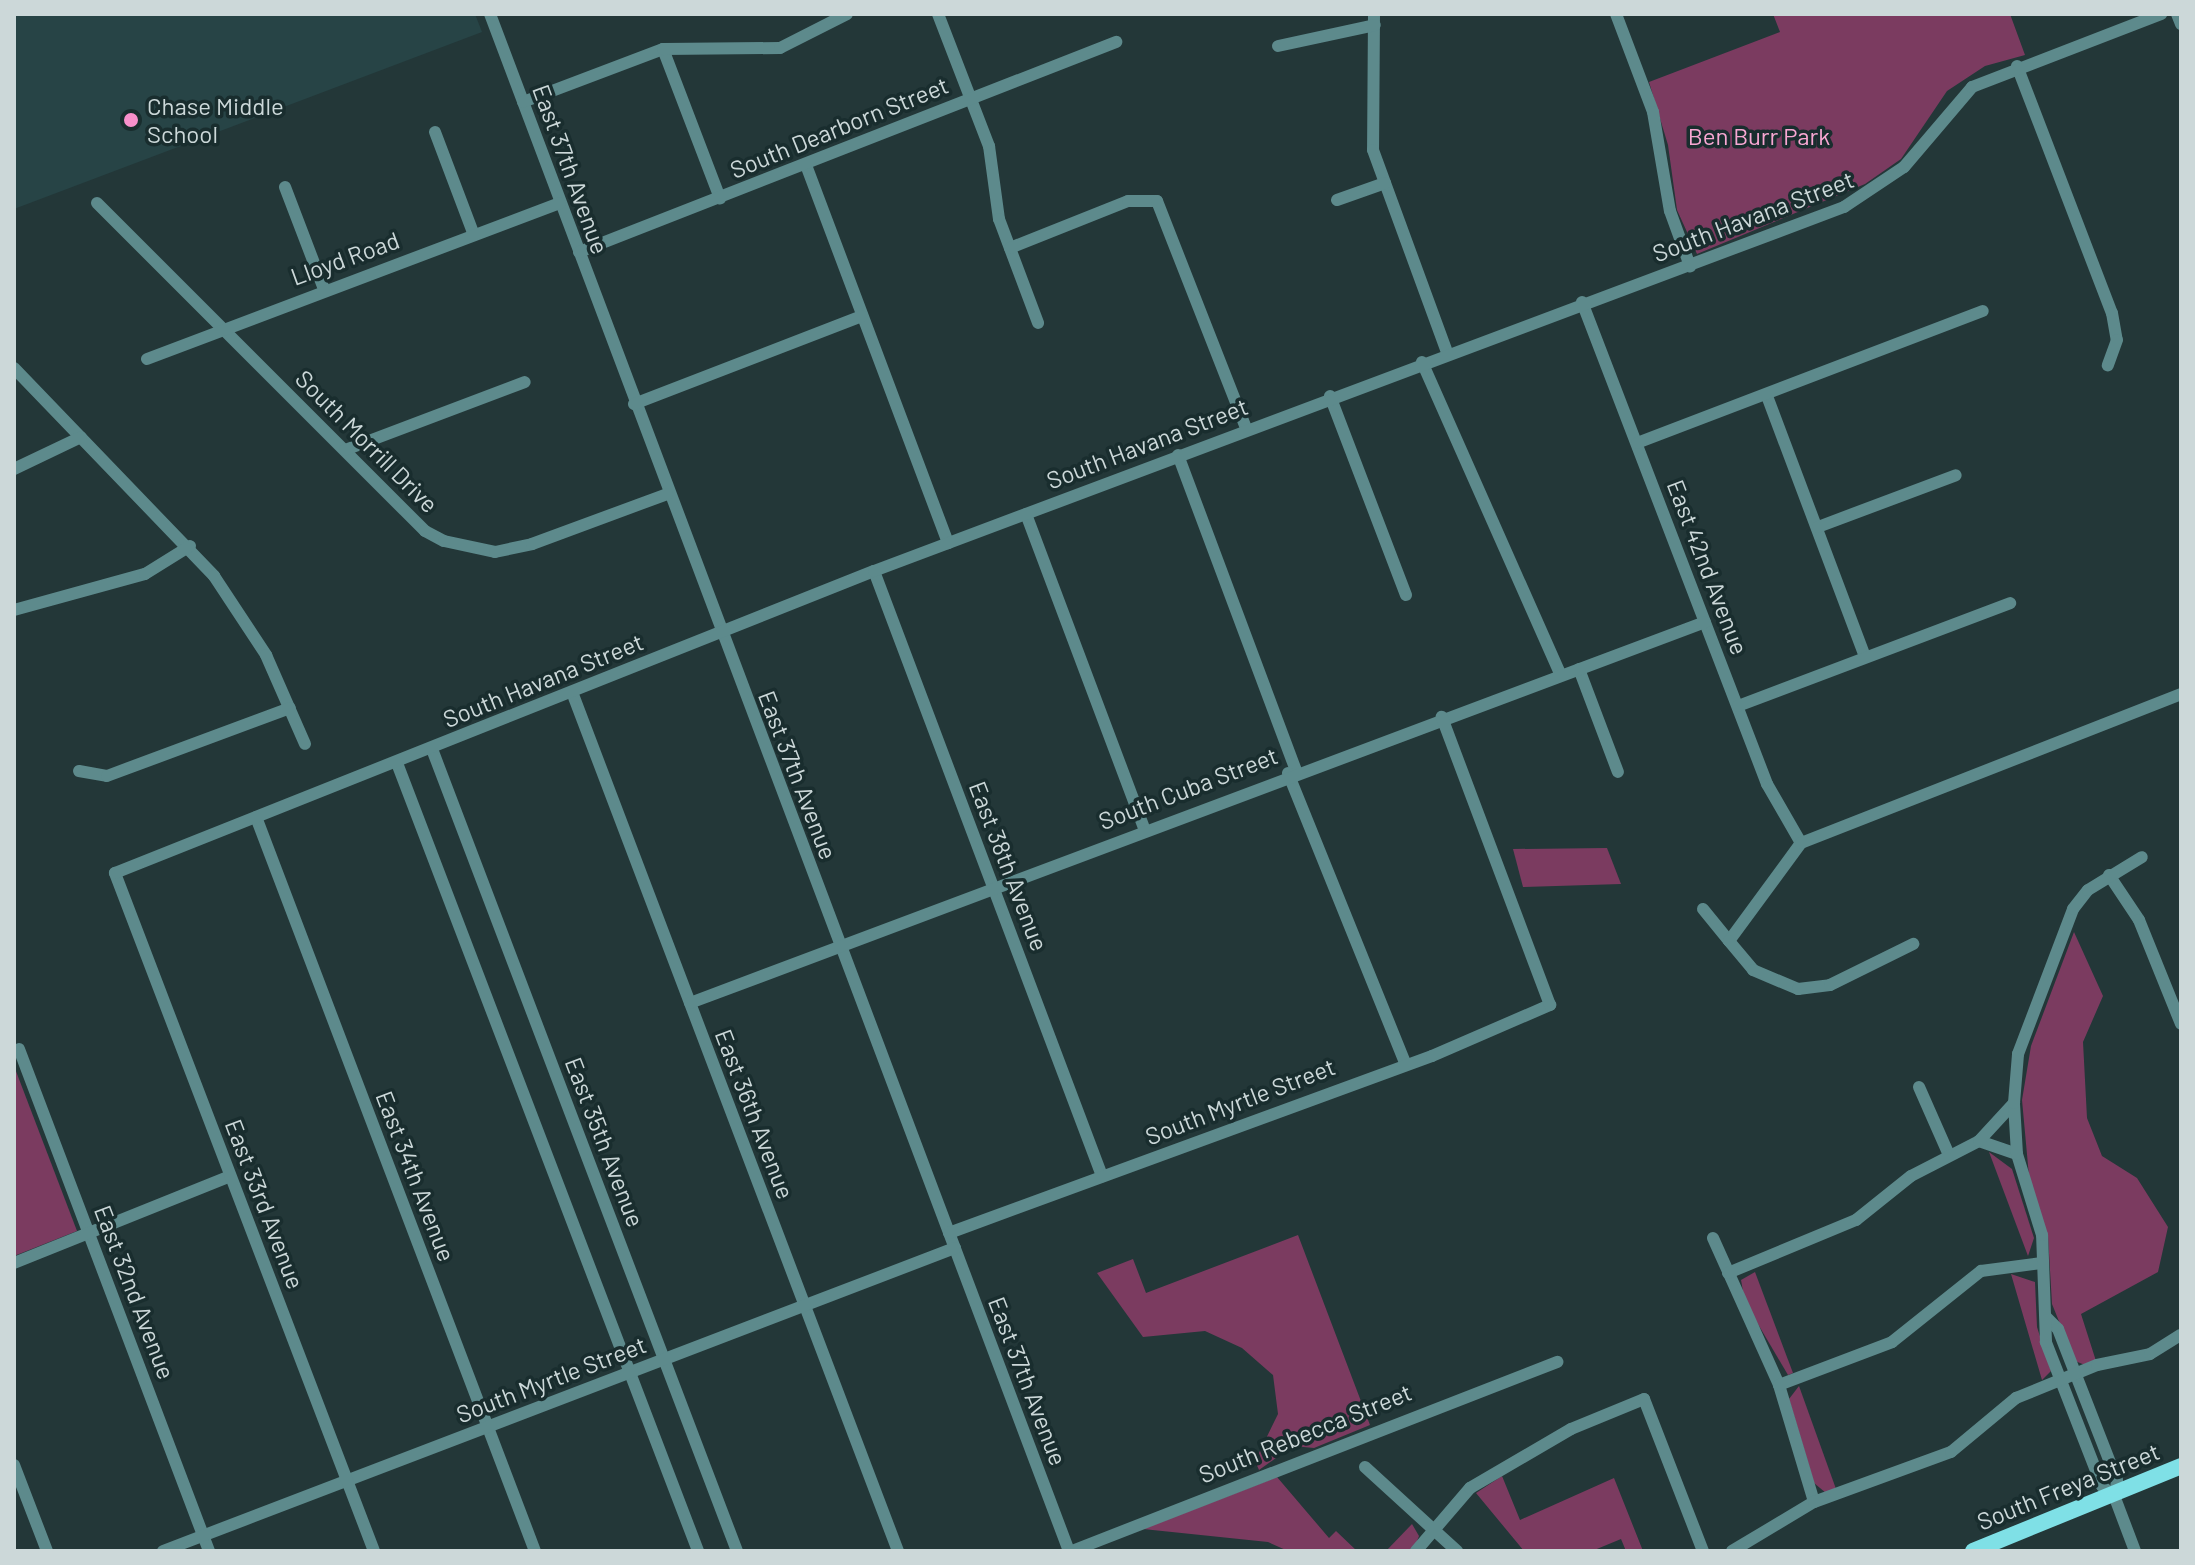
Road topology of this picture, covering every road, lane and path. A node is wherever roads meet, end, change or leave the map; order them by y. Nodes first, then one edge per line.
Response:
1 (490, 14) edge
2 (847, 14) edge
3 (938, 14) edge
4 (1616, 14) edge
5 (2161, 14) edge
6 (2177, 14) edge
7 (1374, 20) edge
8 (2181, 24) edge
9 (1116, 42) dead end
10 (1278, 46) dead end
11 (663, 49) junction
12 (2017, 66) junction
13 (971, 99) junction
14 (523, 102) junction
15 (435, 132) dead end
16 (806, 165) junction
17 (1385, 183) junction
18 (285, 187) dead end
19 (720, 198) junction
20 (1337, 200) dead end
21 (97, 203) dead end
22 (560, 203) junction
23 (474, 235) junction
24 (1010, 248) junction
25 (579, 252) junction
26 (1690, 266) junction
27 (324, 289) junction
28 (1582, 302) junction
29 (1983, 311) dead end
30 (862, 316) junction
31 (1038, 323) dead end
32 (220, 329) junction
33 (1447, 352) junction
34 (147, 359) dead end
35 (1422, 362) junction
36 (2108, 365) dead end
37 (14, 368) edge
38 (525, 382) dead end
39 (1330, 396) junction
40 (1767, 396) junction
41 (634, 404) junction
42 (1246, 428) junction
43 (81, 437) junction
44 (1637, 443) junction
45 (345, 450) junction
46 (1178, 455) junction
47 (14, 469) edge
48 (1956, 475) dead end
49 (667, 494) junction
50 (1026, 514) junction
51 (1818, 527) junction
52 (948, 543) junction
53 (190, 546) junction
54 (874, 571) junction
55 (1406, 595) dead end
56 (2010, 603) dead end
57 (14, 610) edge
58 (1705, 622) junction
59 (719, 632) junction
60 (1865, 657) junction
61 (1579, 669) junction
62 (1560, 674) junction
63 (572, 692) junction
64 (2181, 694) edge
65 (1738, 706) junction
66 (290, 708) junction
67 (1442, 717) junction
68 (305, 744) dead end
69 (432, 749) junction
70 (397, 763) junction
71 (79, 771) dead end
72 (1292, 772) junction
73 (1618, 772) dead end
74 (256, 817) junction
75 (1144, 828) junction
76 (1801, 843) junction
77 (2142, 857) dead end
78 (115, 873) joint
79 (2109, 875) junction
80 (993, 888) junction
81 (1703, 909) dead end
82 (1729, 941) junction
83 (840, 944) junction
84 (1913, 944) dead end
85 (690, 1003) junction
86 (2181, 1024) edge
87 (19, 1049) dead end
88 (1405, 1063) junction
89 (1919, 1087) dead end
90 (2014, 1103) junction
91 (1979, 1141) junction
92 (2017, 1154) junction
93 (1949, 1155) junction
94 (230, 1176) junction
95 (1102, 1176) junction
96 (949, 1233) junction
97 (89, 1234) junction
98 (1713, 1238) dead end
99 (955, 1248) junction
100 (14, 1263) edge
101 (2041, 1263) junction
102 (1728, 1273) junction
103 (805, 1305) junction
104 (2046, 1317) junction
105 (2181, 1335) edge
106 (664, 1359) junction
107 (1557, 1362) dead end
108 (629, 1372) junction
109 (2076, 1374) junction
110 (2061, 1379) junction
111 (1779, 1385) junction
112 (488, 1427) junction
113 (14, 1465) edge
114 (2181, 1466) edge
115 (1365, 1467) dead end
116 (348, 1480) junction
117 (2115, 1498) junction
118 (1814, 1502) junction
119 (1431, 1529) junction
120 (204, 1536) junction
121 (47, 1551) edge
122 (163, 1551) edge
123 (209, 1551) edge
124 (374, 1551) edge
125 (535, 1551) edge
126 (698, 1551) edge
127 (737, 1551) edge
128 (898, 1551) edge
129 (1070, 1551) edge
130 (1416, 1551) edge
131 (1457, 1551) edge
132 (1703, 1551) edge
133 (1732, 1551) edge
134 (1973, 1551) edge
135 (2135, 1551) edge

1 - 14 street, East 37th Avenue
2 - 11 street
3 - 13 street
4 - 26 street
5 - 12 street, South Havana Street
6 - 8 street
7 - 10 street
7 - 17 street
9 - 13 street, South Dearborn Street
11 - 14 street
11 - 19 street
12 - 26 street, South Havana Street
12 - 36 street
13 - 16 street, South Dearborn Street
13 - 24 street
14 - 22 street, East 37th Avenue
15 - 23 street
16 - 19 street, South Dearborn Street
16 - 30 street
17 - 20 street
17 - 33 street
18 - 27 street
19 - 25 street, South Dearborn Street
21 - 32 street, South Morrill Drive
22 - 23 street, Lloyd Road
22 - 25 street, East 37th Avenue
23 - 27 street, Lloyd Road
24 - 31 street
24 - 42 street
25 - 41 street, East 37th Avenue
26 - 28 street, South Havana Street
27 - 32 street, Lloyd Road
28 - 33 street, South Havana Street
28 - 44 street, East 42nd Avenue
29 - 40 street
30 - 41 street
30 - 52 street
32 - 34 street, Lloyd Road
32 - 45 street, South Morrill Drive
33 - 35 street, South Havana Street
35 - 39 street, South Havana Street
35 - 62 street
37 - 43 street
38 - 45 street
39 - 42 street, South Havana Street
39 - 55 street
40 - 44 street
40 - 51 street
41 - 49 street, East 37th Avenue
42 - 46 street, South Havana Street
43 - 47 street
43 - 53 street
44 - 58 street, East 42nd Avenue
45 - 49 street, South Morrill Drive
46 - 50 street, South Havana Street
46 - 72 street
48 - 51 street
49 - 59 street, East 37th Avenue
50 - 52 street, South Havana Street
50 - 75 street
51 - 60 street
52 - 54 street, South Havana Street
53 - 57 street
53 - 66 street
54 - 59 street, South Havana Street
54 - 80 street, East 38th Avenue
56 - 60 street
58 - 61 street, South Cuba Street
58 - 65 street, East 42nd Avenue
59 - 63 street, South Havana Street
59 - 83 street, East 37th Avenue
60 - 65 street
61 - 62 street, South Cuba Street
61 - 73 street
62 - 67 street, South Cuba Street
63 - 69 street, South Havana Street
63 - 85 street, East 36th Avenue
64 - 76 street
65 - 76 street, East 42nd Avenue
66 - 68 street
66 - 71 street
67 - 72 street, South Cuba Street
67 - 88 street, South Myrtle Street
69 - 70 street, South Havana Street
69 - 106 street, East 35th Avenue
70 - 74 street, South Havana Street
70 - 108 street
72 - 75 street, South Cuba Street
72 - 88 street
74 - 78 street, South Havana Street
74 - 112 street, East 34th Avenue
75 - 80 street, South Cuba Street
76 - 82 street
77 - 79 street
78 - 94 street, East 33rd Avenue
79 - 86 street
79 - 90 street
80 - 83 street, South Cuba Street
80 - 95 street, East 38th Avenue
81 - 82 street
82 - 84 street
83 - 85 street, South Cuba Street
83 - 96 street, East 37th Avenue
85 - 103 street, East 36th Avenue
87 - 97 street, East 32nd Avenue
88 - 95 street, South Myrtle Street
89 - 93 street
90 - 91 street
90 - 92 street
91 - 92 street
91 - 93 street
92 - 101 street
93 - 102 street
94 - 97 street
94 - 116 street, East 33rd Avenue
95 - 96 street, South Myrtle Street
96 - 99 street, East 37th Avenue
97 - 100 street
97 - 120 street, East 32nd Avenue
98 - 102 street
99 - 103 street, South Myrtle Street
99 - 129 street, East 37th Avenue
101 - 104 street
101 - 111 street
102 - 111 street
103 - 106 street, South Myrtle Street
103 - 128 street, East 36th Avenue
104 - 109 street
104 - 110 street
105 - 109 street
106 - 108 street, South Myrtle Street
106 - 127 street, East 35th Avenue
107 - 129 street, South Rebecca Street
108 - 112 street, South Myrtle Street
108 - 126 street
109 - 110 street
109 - 117 street
110 - 117 street
110 - 118 street
111 - 118 street
112 - 116 street, South Myrtle Street
112 - 125 street, East 34th Avenue
113 - 121 street
114 - 117 main road, South Freya Street
115 - 119 street
116 - 120 street, South Myrtle Street
116 - 124 street, East 33rd Avenue
117 - 134 main road, South Freya Street
117 - 135 street
118 - 133 street
119 - 130 street
119 - 131 street
119 - 132 street
120 - 122 street, South Myrtle Street
120 - 123 street, East 32nd Avenue

